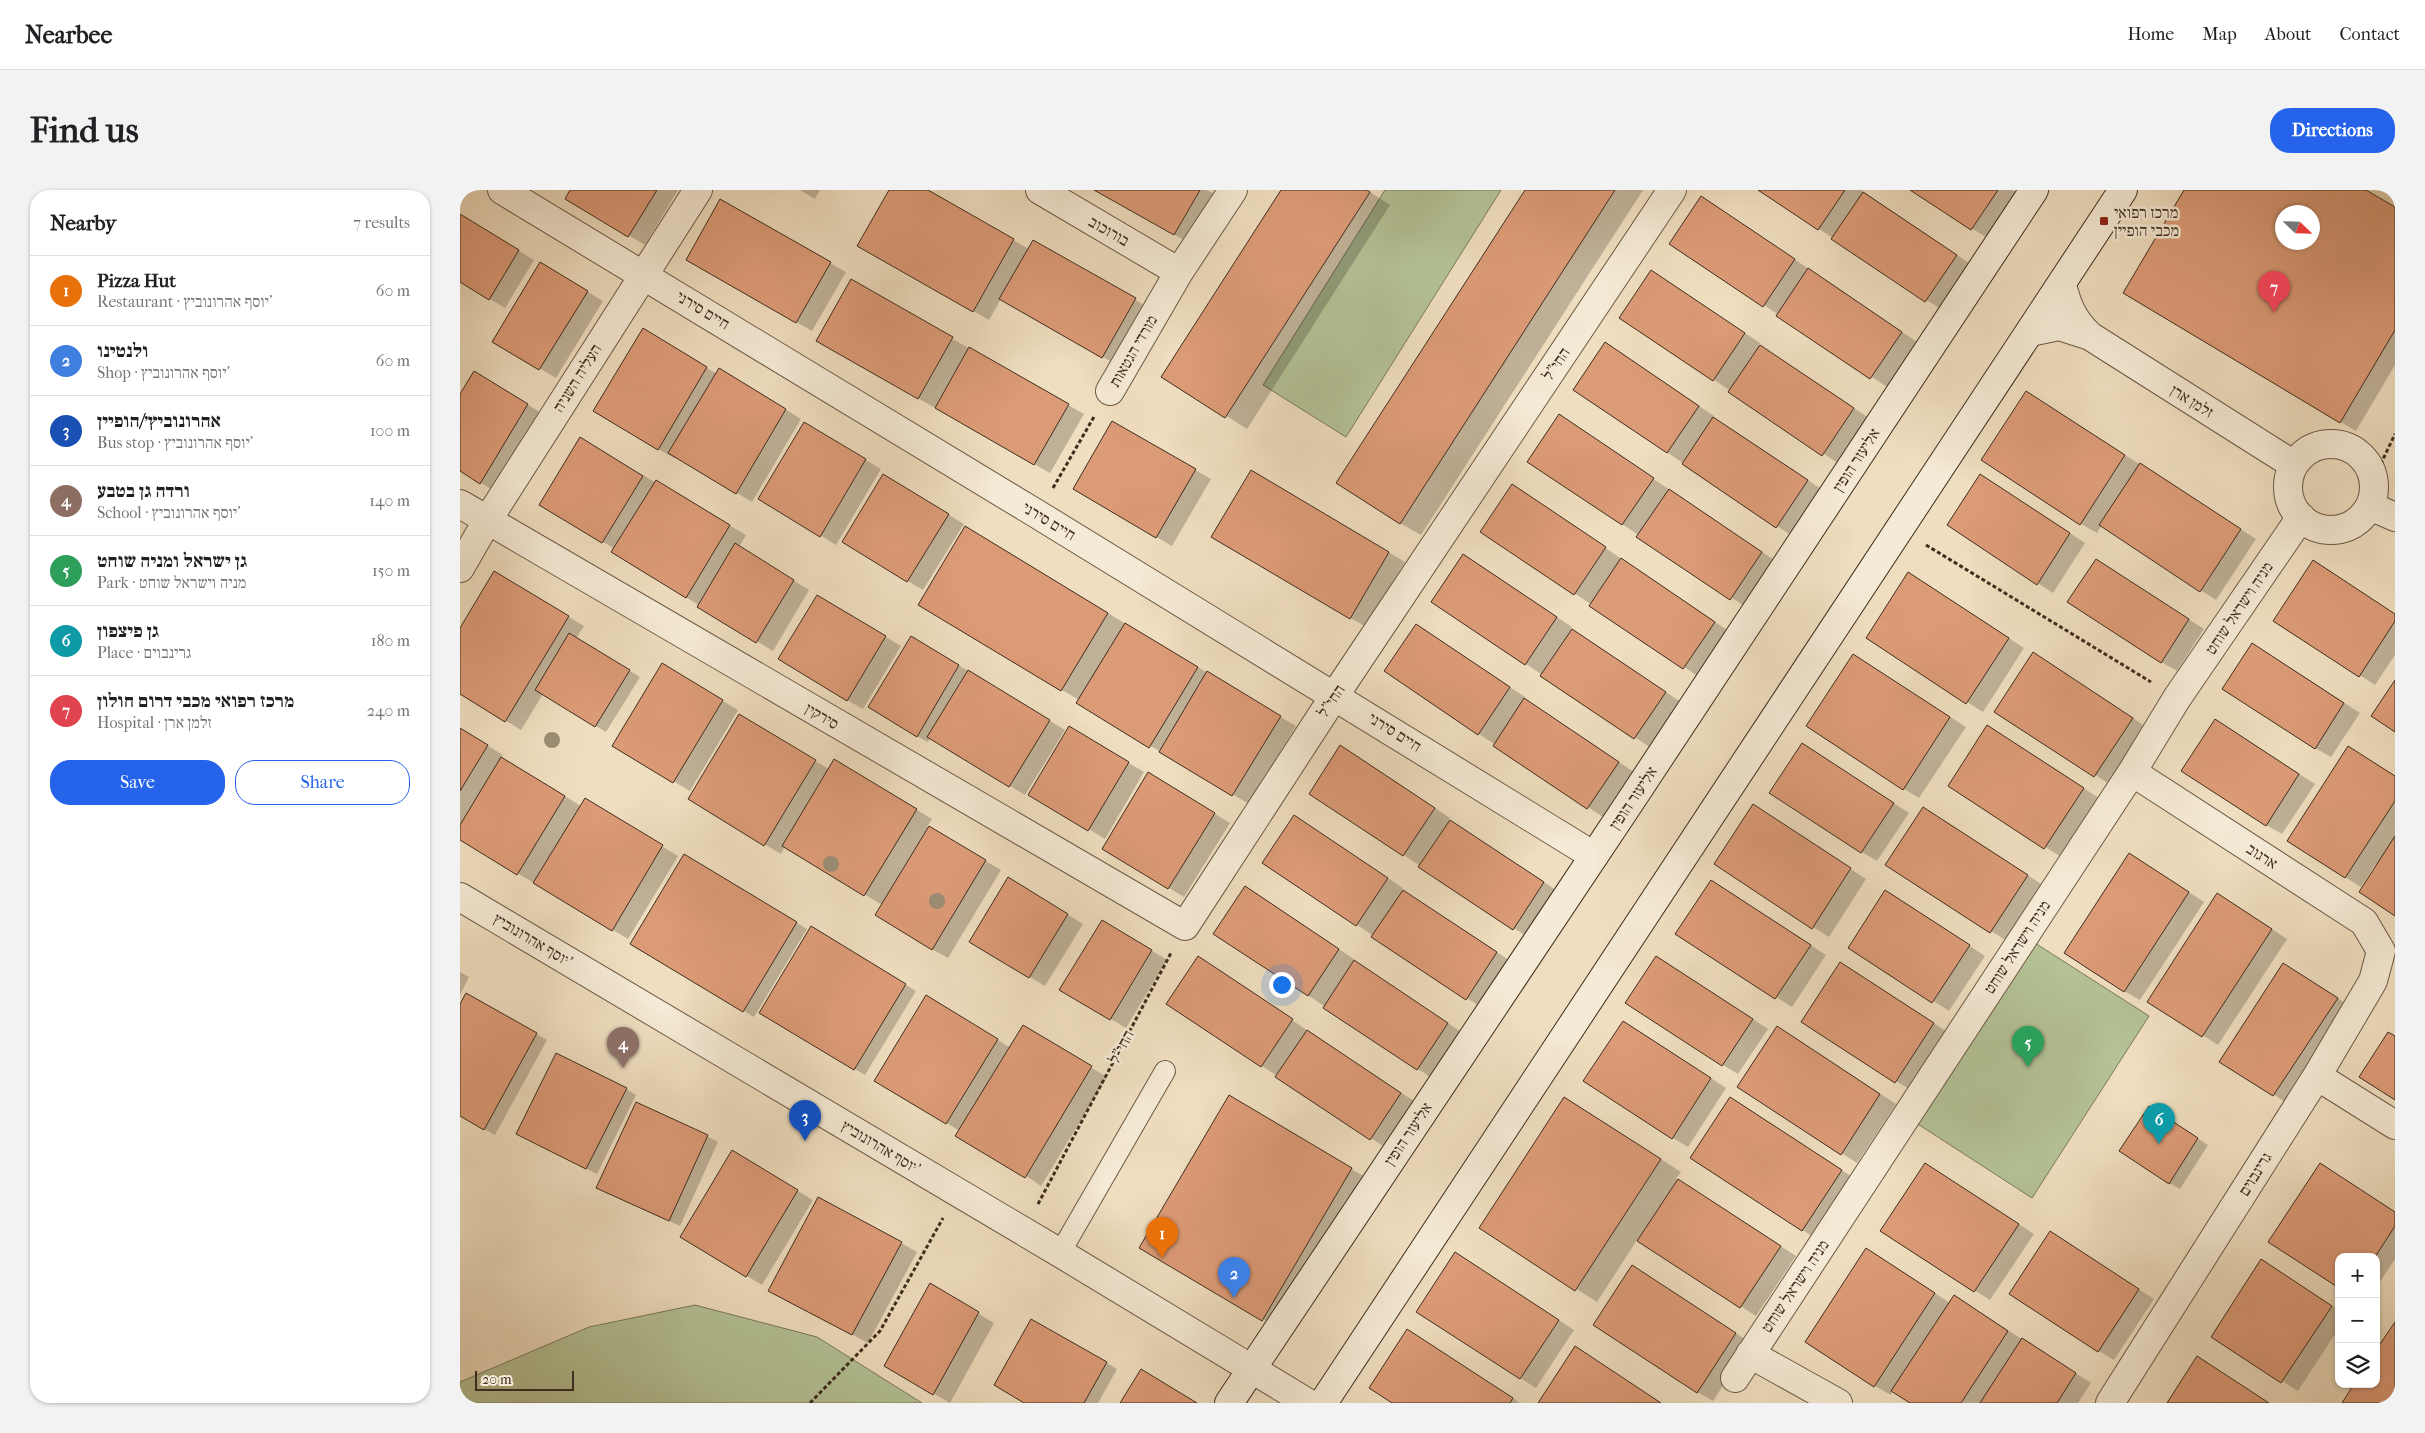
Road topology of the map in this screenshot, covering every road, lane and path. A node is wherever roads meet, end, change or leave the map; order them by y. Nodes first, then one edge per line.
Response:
1 (502, 190) edge
2 (698, 190) edge
3 (1040, 190) edge
4 (1233, 190) edge
5 (1672, 190) edge
6 (2034, 190) edge
7 (2123, 190) edge
8 (1179, 272) junction
9 (644, 274) junction
10 (2062, 284) junction
11 (2030, 332) junction
12 (2090, 336) junction
13 (1110, 391) joint
14 (2395, 434) edge
15 (2294, 465) junction
16 (2373, 478) junction
17 (460, 504) edge
18 (2370, 506) junction
19 (1037, 514) junction
20 (2301, 517) junction
21 (2395, 517) edge
22 (487, 521) junction
23 (1900, 526) junction
24 (460, 568) edge
25 (1335, 695) junction
26 (2177, 698) junction
27 (2132, 772) junction
28 (1594, 856) junction
29 (460, 897) edge
30 (1186, 926) junction
31 (2388, 948) edge
32 (1165, 1071) dead end
33 (2317, 1076) junction
34 (2395, 1125) edge
35 (958, 1193) junction
36 (1023, 1232) junction
37 (1060, 1253) junction
38 (1750, 1354) junction
39 (1251, 1368) junction
40 (1735, 1378) dead end
41 (810, 1403) edge
42 (1229, 1403) edge
43 (1308, 1403) edge
44 (1323, 1403) edge
45 (1838, 1403) edge
46 (2110, 1403) edge

1 - 9 street, חיים סירני
2 - 9 street, העליה השניה
3 - 8 street, בורוכוב
4 - 8 street, מורדי הגטאות
5 - 25 street, החי"ל
6 - 28 street, אליעזר הופין
7 - 10 street
8 - 13 street, מורדי הגטאות
9 - 19 street, חיים סירני
9 - 22 street, העליה השניה
10 - 11 street
10 - 12 street
11 - 12 street
11 - 23 street
12 - 15 street, זלמן ארן
13 - 19 path, מורדי הגטאות
14 - 16 path
15 - 16 street
15 - 20 street
16 - 18 street
17 - 22 street, סירקין
18 - 20 street
18 - 21 street
19 - 25 street, חיים סירני
20 - 26 street, מניה וישראל שוחט
22 - 24 street, העליה השניה
22 - 30 street, סירקין
23 - 26 path
23 - 44 street
25 - 28 street, חיים סירני
25 - 30 street, החי"ל
26 - 27 street, מניה וישראל שוחט
27 - 31 street, ארגוב
27 - 38 street, מניה וישראל שוחט
28 - 39 street, אליעזר הופין
29 - 35 street, יוסף אהרונוביץ'
30 - 36 path, החי"ל
31 - 33 street, גרינבוים
32 - 37 lane
33 - 34 street
33 - 46 street, גרינבוים
35 - 36 street, יוסף אהרונוביץ'
35 - 41 path
36 - 37 street, יוסף אהרונוביץ'
37 - 39 street, יוסף אהרונוביץ'
38 - 40 street, מניה וישראל שוחט
38 - 45 street
39 - 42 street, אליעזר הופין
39 - 43 street, יוסף אהרונוביץ'

